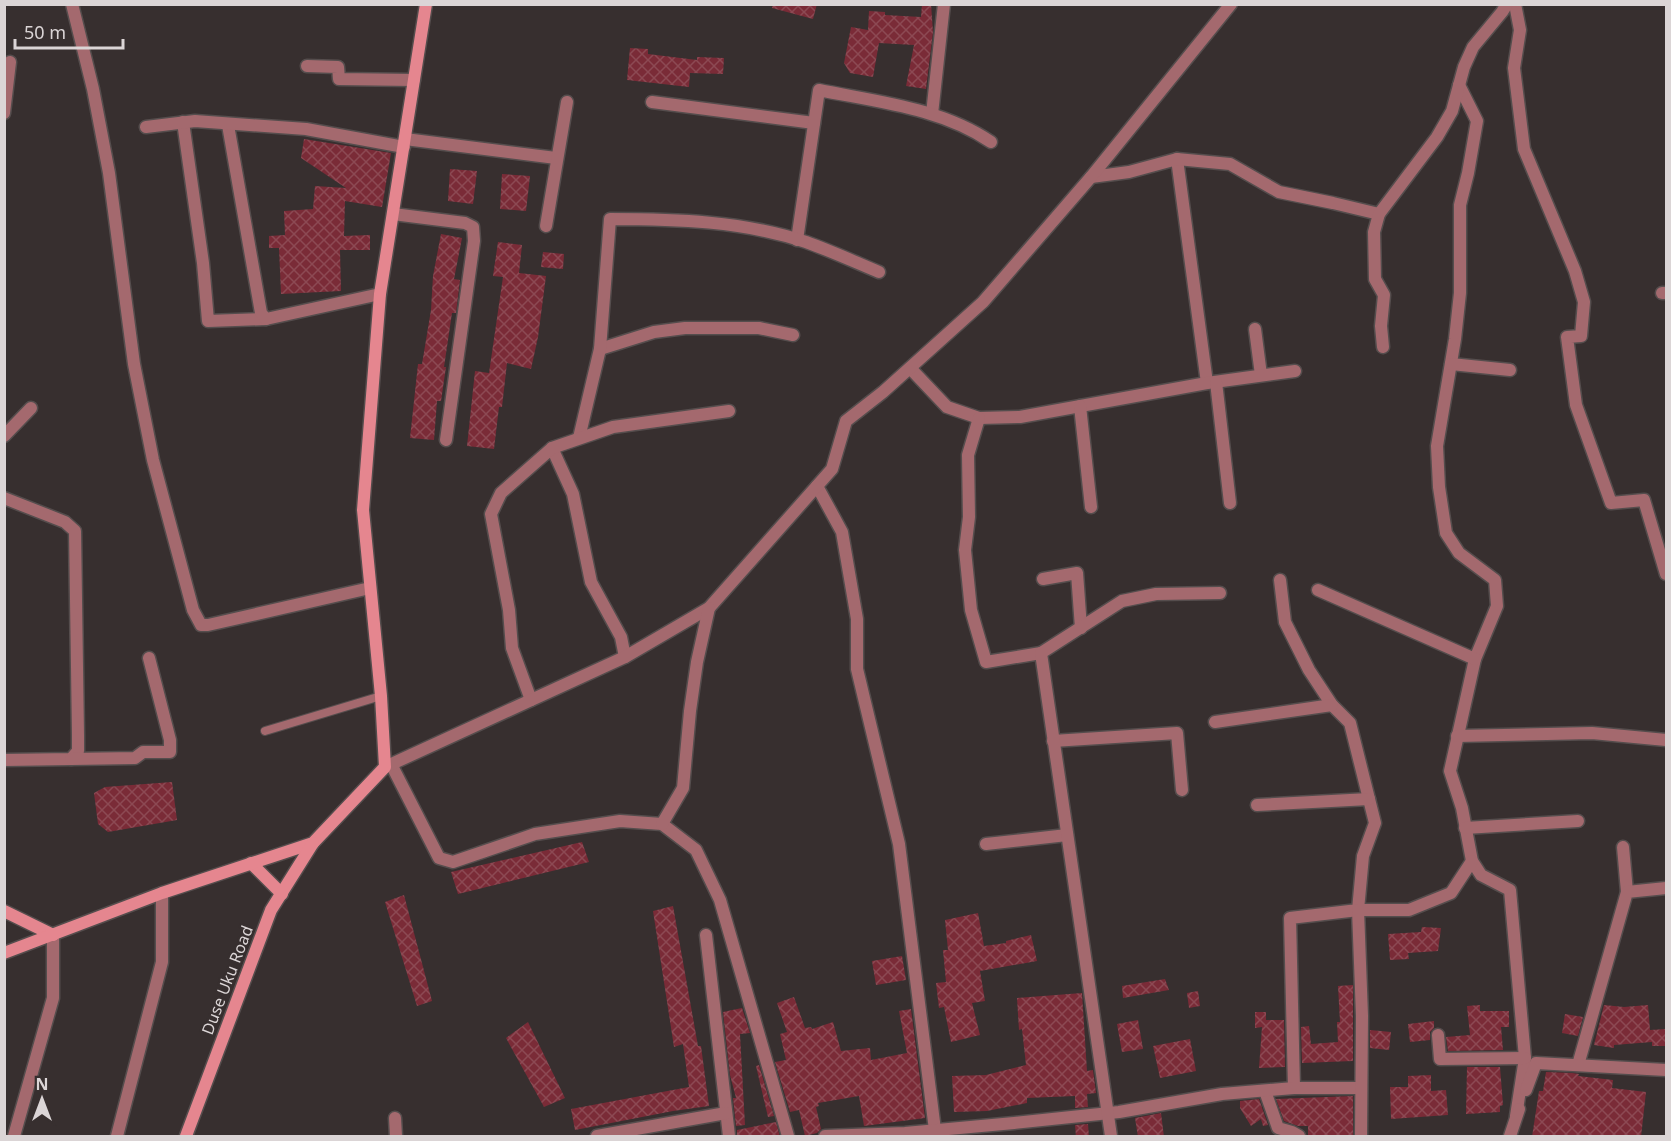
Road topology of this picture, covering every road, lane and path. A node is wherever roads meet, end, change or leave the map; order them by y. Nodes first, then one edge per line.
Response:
1 (72, 4) edge
2 (426, 4) edge
3 (944, 4) edge
4 (1507, 4) edge
5 (1515, 4) edge
6 (1225, 6) edge
7 (10, 62) dead end
8 (307, 66) dead end
9 (414, 80) junction
10 (1459, 85) junction
11 (567, 102) dead end
12 (652, 102) dead end
13 (4, 113) edge
14 (932, 114) junction
15 (183, 123) junction
16 (814, 123) junction
17 (228, 125) junction
18 (146, 127) dead end
19 (991, 142) dead end
20 (405, 143) junction
21 (556, 158) junction
22 (1177, 159) junction
23 (1091, 177) junction
24 (393, 214) junction
25 (1379, 214) junction
26 (546, 226) dead end
27 (797, 240) junction
28 (879, 272) dead end
29 (380, 294) junction
30 (266, 319) junction
31 (1255, 329) dead end
32 (792, 335) dead end
33 (1383, 347) dead end
34 (600, 350) junction
35 (1451, 363) junction
36 (910, 368) junction
37 (1510, 370) dead end
38 (1295, 371) dead end
39 (1262, 375) junction
40 (1212, 382) junction
41 (1080, 406) junction
42 (31, 408) dead end
43 (729, 411) dead end
44 (979, 418) junction
45 (4, 436) edge
46 (579, 438) junction
47 (446, 440) dead end
48 (552, 448) junction
49 (817, 486) junction
50 (4, 498) edge
51 (1230, 503) dead end
52 (1091, 507) dead end
53 (1666, 574) edge
54 (1043, 579) dead end
55 (1280, 580) dead end
56 (370, 588) junction
57 (1318, 590) dead end
58 (1220, 593) dead end
59 (709, 608) junction
60 (1081, 628) junction
61 (1041, 653) junction
62 (625, 657) junction
63 (149, 658) dead end
64 (1474, 658) junction
65 (381, 696) junction
66 (531, 700) junction
67 (1332, 705) junction
68 (1215, 722) dead end
69 (265, 731) dead end
70 (1457, 736) junction
71 (1666, 740) edge
72 (1053, 741) junction
73 (71, 759) junction
74 (4, 760) edge
75 (388, 766) junction
76 (1182, 790) dead end
77 (1369, 799) junction
78 (1257, 805) dead end
79 (1578, 821) dead end
80 (662, 824) junction
81 (1465, 828) junction
82 (1067, 835) junction
83 (313, 843) junction
84 (986, 844) dead end
85 (1623, 848) dead end
86 (1472, 861) junction
87 (251, 863) junction
88 (1666, 888) edge
89 (1627, 892) junction
90 (162, 893) junction
91 (282, 894) junction
92 (1358, 910) junction
93 (4, 911) edge
94 (53, 934) junction
95 (706, 935) dead end
96 (4, 953) edge
97 (1438, 1035) dead end
98 (1525, 1058) junction
99 (1578, 1065) junction
100 (1666, 1070) edge
101 (1294, 1088) junction
102 (1360, 1088) junction
103 (1264, 1091) junction
104 (726, 1113) junction
105 (1107, 1113) junction
106 (1516, 1116) junction
107 (394, 1119) dead end
108 (935, 1130) junction
109 (905, 1135) edge
110 (14, 1137) edge
111 (117, 1137) edge
112 (186, 1137) edge
113 (396, 1137) edge
114 (597, 1137) edge
115 (729, 1137) edge
116 (788, 1137) edge
117 (825, 1137) edge
118 (1111, 1137) edge
119 (1299, 1137) edge
120 (1361, 1137) edge
121 (1510, 1137) edge

1 - 56 street
2 - 9 street
3 - 14 street
4 - 10 street
5 - 53 street
6 - 23 street
7 - 13 street
8 - 9 street
9 - 20 street
10 - 25 street
10 - 35 street
11 - 21 street
12 - 16 street
14 - 16 street
14 - 19 street
15 - 17 street
15 - 18 street
15 - 30 street
16 - 27 street
17 - 20 street
17 - 30 street
20 - 21 street
20 - 24 street
21 - 26 street
22 - 23 street
22 - 25 street
22 - 40 street
23 - 36 street
24 - 29 street
24 - 47 street
25 - 33 street
27 - 28 street
27 - 34 street
29 - 30 street
29 - 56 street
31 - 39 street
32 - 34 street
34 - 46 street
35 - 37 street
35 - 64 street
36 - 44 street
36 - 49 street
38 - 39 street
39 - 40 street
40 - 41 street
40 - 51 street
41 - 44 street
41 - 52 street
42 - 45 street
43 - 46 street
44 - 61 street
46 - 48 street
48 - 62 street
48 - 66 street
49 - 59 street
49 - 108 street
50 - 73 street
54 - 60 street
55 - 67 street
56 - 65 street
57 - 64 street
58 - 60 street
59 - 62 street
59 - 80 street
60 - 61 street
61 - 72 street
62 - 66 street
63 - 73 street
64 - 70 street
65 - 69 lane
65 - 75 street
66 - 75 street
67 - 68 street
67 - 77 street
70 - 71 street
70 - 81 street
72 - 76 street
72 - 82 street
73 - 74 street
75 - 80 street
75 - 83 street, Duse Uku Road
77 - 78 street
77 - 92 street
79 - 81 street
80 - 116 street
81 - 86 street
82 - 84 street
82 - 105 street
83 - 87 street
83 - 91 street, Duse Uku Road
85 - 89 street
86 - 92 street
86 - 98 street
87 - 90 street
87 - 91 street
88 - 89 street
89 - 99 street
90 - 94 street
90 - 111 street
91 - 112 street, Duse Uku Road
92 - 101 street
92 - 102 street
93 - 94 street
94 - 96 street
94 - 110 street
95 - 104 street
97 - 98 street
98 - 106 street
99 - 100 street
99 - 106 street
101 - 102 street
101 - 103 street
102 - 120 street
103 - 105 street
103 - 119 street
104 - 114 street
104 - 115 street
105 - 108 street
105 - 118 street
106 - 121 street
107 - 113 street
108 - 109 street
109 - 117 street

